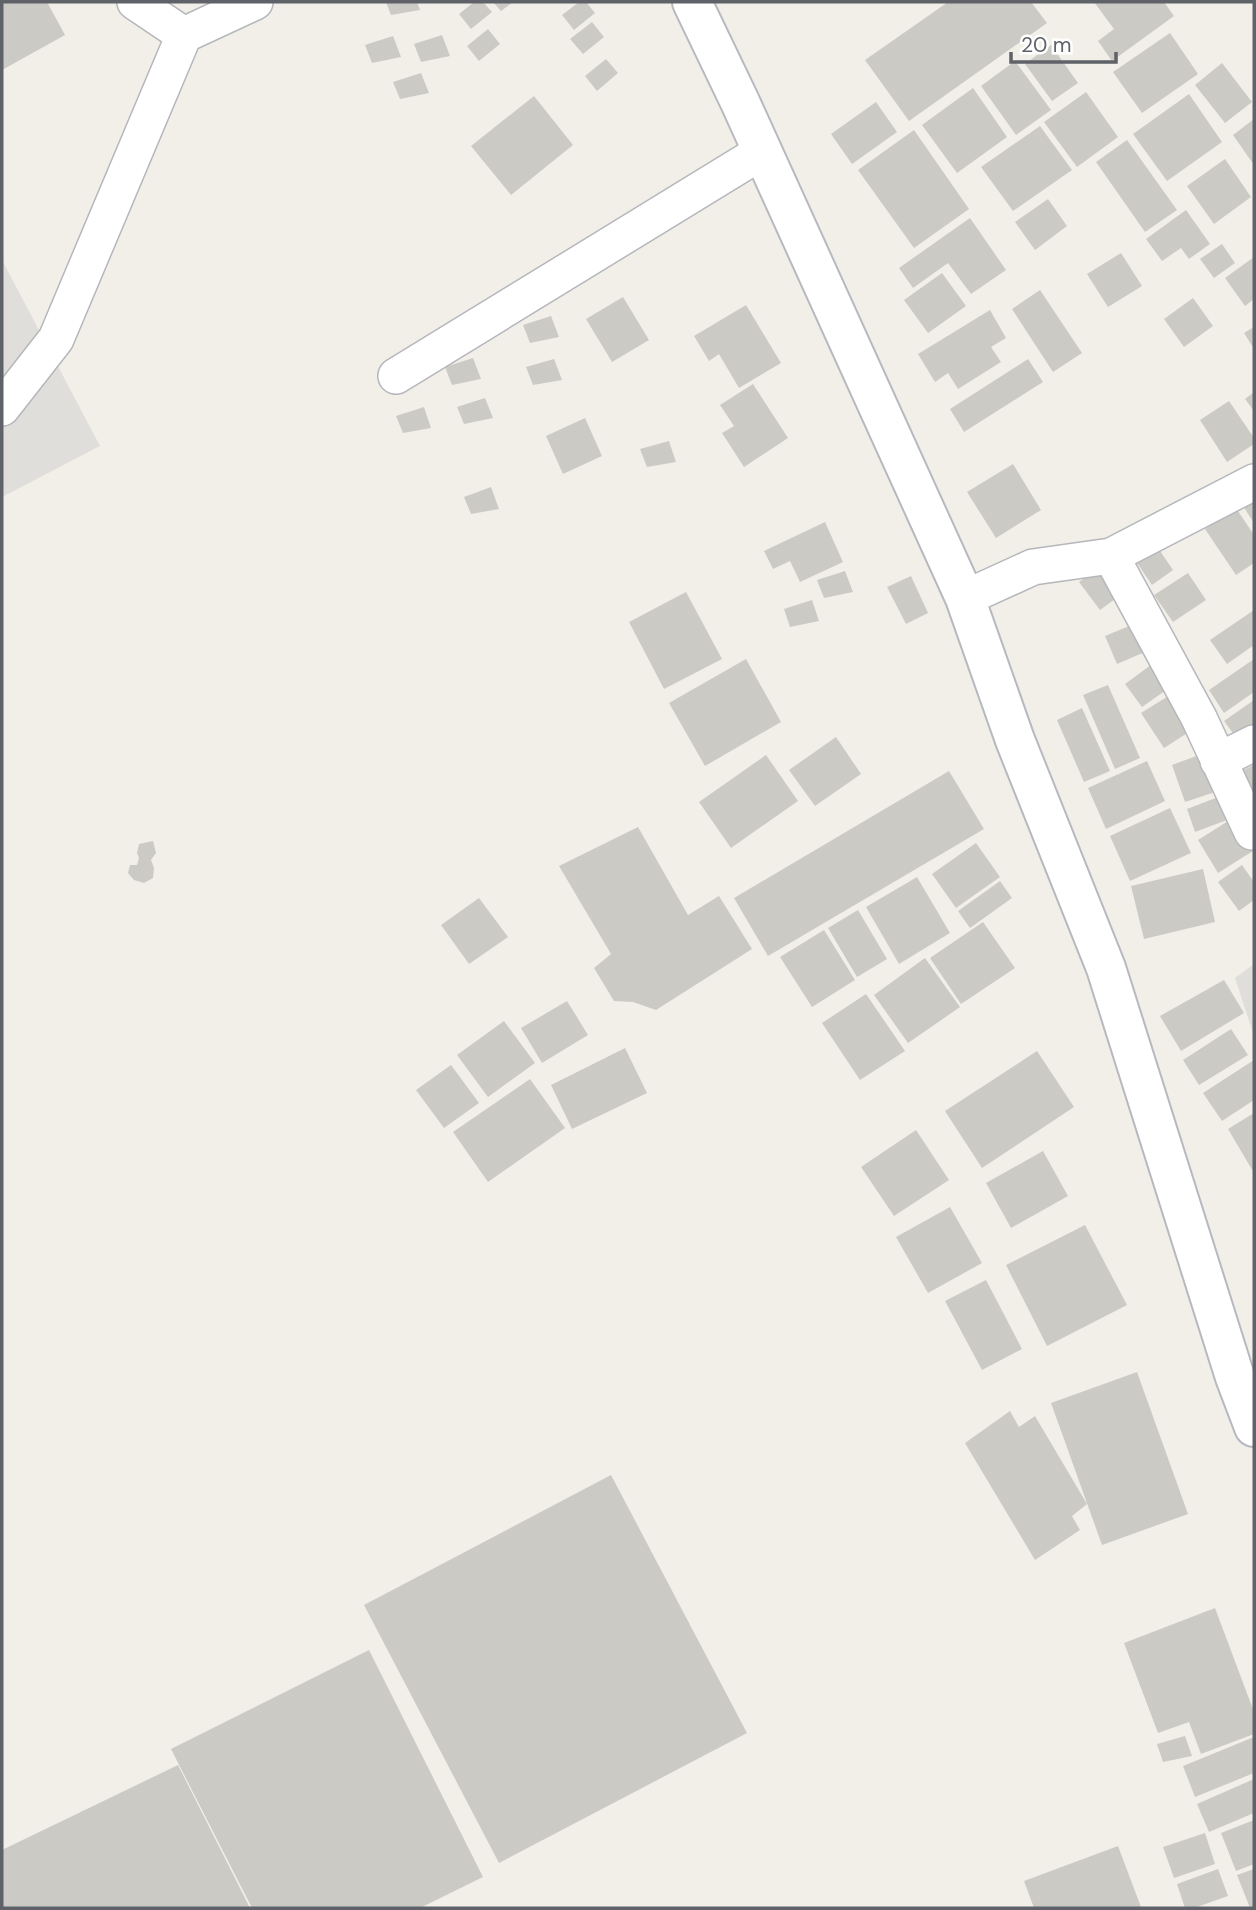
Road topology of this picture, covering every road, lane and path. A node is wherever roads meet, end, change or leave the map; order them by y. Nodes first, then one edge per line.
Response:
1 (135, 2) edge
2 (255, 2) edge
3 (692, 2) edge
4 (184, 35) junction
5 (763, 151) junction
6 (396, 376) dead end
7 (2, 408) edge
8 (1254, 482) edge
9 (1111, 556) junction
10 (965, 598) junction
11 (1254, 744) edge
12 (1218, 761) junction
13 (1254, 831) edge
14 (1254, 1427) edge

1 - 4 street
2 - 4 street
3 - 5 main road
4 - 7 street
5 - 6 street
5 - 10 main road
8 - 9 street
9 - 10 street
9 - 12 street
10 - 14 main road
11 - 12 street
12 - 13 street

